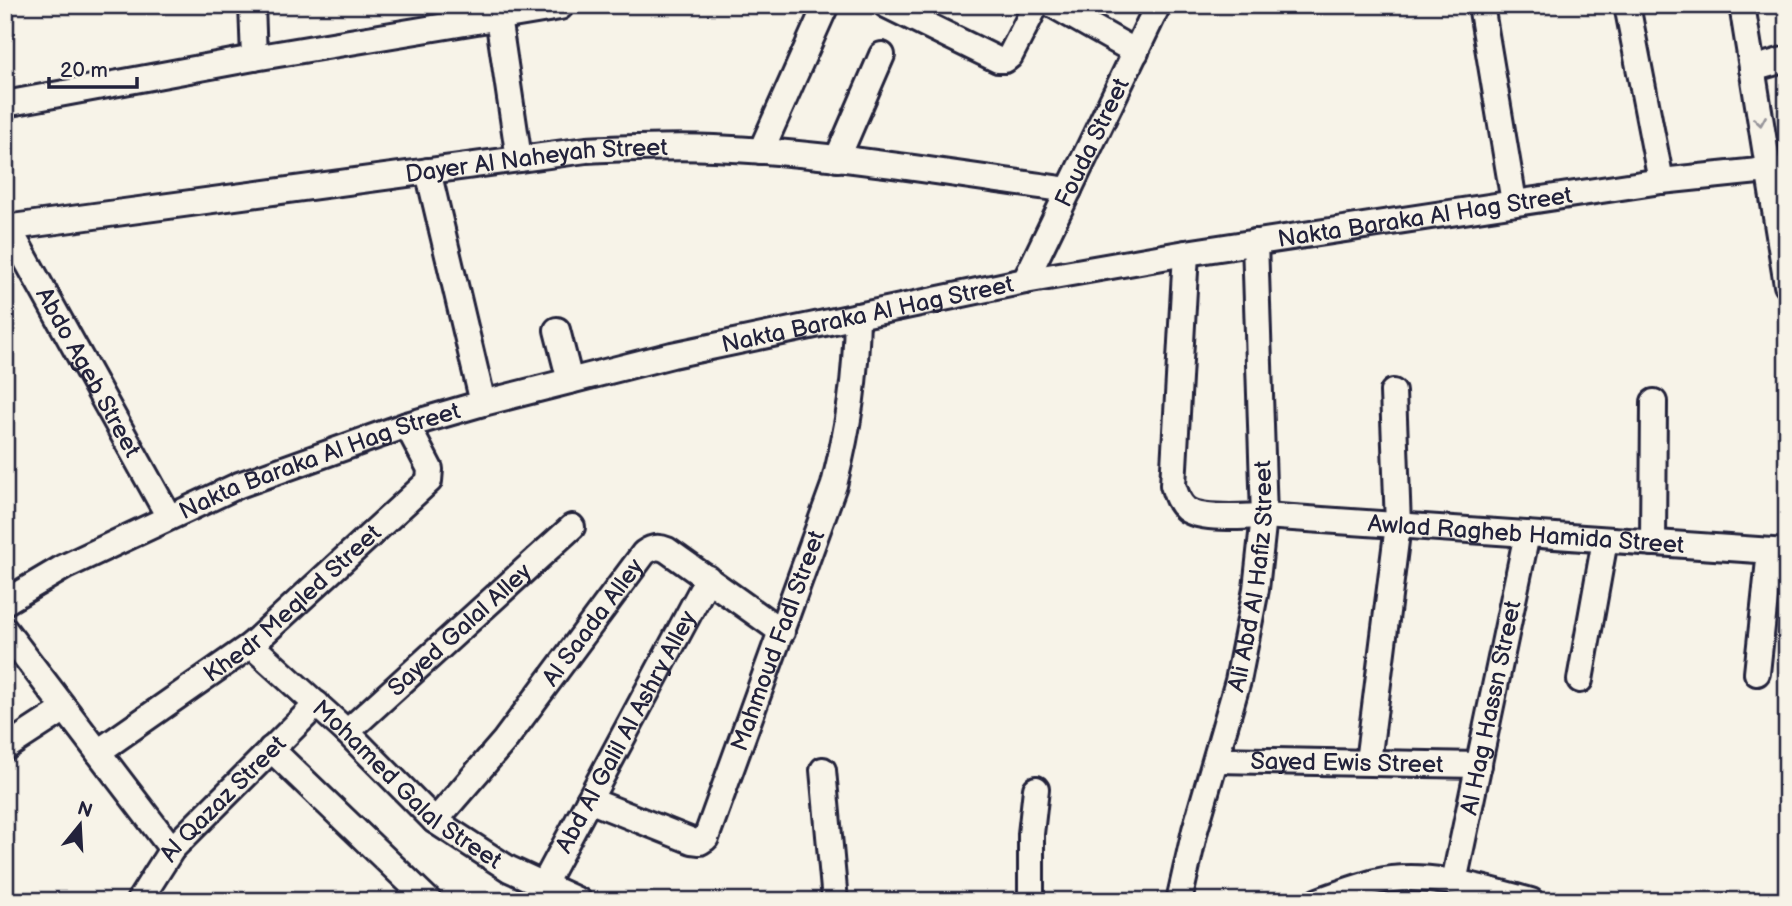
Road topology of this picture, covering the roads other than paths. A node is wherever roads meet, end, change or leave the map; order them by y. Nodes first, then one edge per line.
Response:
1 (253, 5) edge
2 (825, 5) edge
3 (886, 5) edge
4 (1037, 5) edge
5 (1053, 5) edge
6 (1158, 5) edge
7 (1481, 5) edge
8 (1627, 5) edge
9 (1742, 5) edge
10 (560, 7) dead end
11 (498, 17) junction
12 (1136, 52) junction
13 (882, 55) dead end
14 (254, 58) junction
15 (1787, 59) edge
16 (1752, 69) junction
17 (5, 104) edge
18 (761, 151) junction
19 (519, 159) junction
20 (837, 159) junction
21 (1768, 170) junction
22 (428, 171) junction
23 (1661, 181) junction
24 (1069, 190) junction
25 (1514, 202) junction
26 (7, 228) edge
27 (1255, 242) junction
28 (1186, 253) junction
29 (1025, 281) junction
30 (1787, 285) edge
31 (857, 316) junction
32 (557, 330) dead end
33 (570, 381) junction
34 (1393, 391) dead end
35 (1654, 402) dead end
36 (482, 403) junction
37 (407, 425) junction
38 (1264, 516) junction
39 (169, 517) junction
40 (1398, 525) junction
41 (572, 527) dead end
42 (1527, 534) junction
43 (1605, 540) junction
44 (1653, 543) junction
45 (1778, 552) edge
46 (708, 578) junction
47 (5, 602) edge
48 (5, 631) edge
49 (782, 632) junction
50 (251, 645) junction
51 (1757, 673) dead end
52 (1580, 680) dead end
53 (317, 704) junction
54 (65, 709) junction
55 (347, 732) junction
56 (5, 748) edge
57 (271, 749) junction
58 (98, 752) junction
59 (1216, 760) junction
60 (1368, 762) junction
61 (1479, 765) junction
62 (823, 770) dead end
63 (1036, 789) dead end
64 (589, 800) junction
65 (435, 821) junction
66 (172, 849) junction
67 (1454, 882) junction
68 (543, 886) junction
69 (139, 901) edge
70 (429, 901) edge
71 (579, 901) edge
72 (835, 901) edge
73 (1031, 901) edge
74 (1179, 901) edge
75 (1318, 901) edge
76 (1531, 901) edge

1 - 14 street
2 - 18 street
3 - 4 street
5 - 12 street
6 - 12 street, Fouda Street
7 - 25 street
8 - 23 street
9 - 16 street
10 - 11 street
11 - 14 street
11 - 19 street
12 - 24 street, Fouda Street
13 - 20 street
14 - 17 street
15 - 16 street
16 -> 21 street
18 - 19 street, Dayer Al Naheyah Street
18 - 20 street, Dayer Al Naheyah Street
19 - 22 street, Dayer Al Naheyah Street
20 - 24 street, Dayer Al Naheyah Street
21 - 23 street, Nakta Baraka Al Hag Street
21 - 30 street
22 - 26 street, Dayer Al Naheyah Street
22 - 36 street
23 - 25 street, Nakta Baraka Al Hag Street
24 - 29 street, Fouda Street
25 - 27 street, Nakta Baraka Al Hag Street
26 - 39 street, Abdo Ageb Street
27 - 28 street, Nakta Baraka Al Hag Street
27 - 38 street, Ali Abd Al Hafiz Street
28 - 29 street, Nakta Baraka Al Hag Street
28 - 38 street, Awlad Ragheb Hamida Street
29 - 31 street, Nakta Baraka Al Hag Street
31 - 33 street, Nakta Baraka Al Hag Street
31 - 49 street, Mahmoud Fadl Street
32 - 33 street
33 - 36 street, Nakta Baraka Al Hag Street
34 - 40 street
35 - 44 street
36 - 37 street, Nakta Baraka Al Hag Street
37 - 39 street, Nakta Baraka Al Hag Street
37 - 50 street, Khedr Meqled Street
38 - 40 street, Awlad Ragheb Hamida Street
38 - 59 street, Ali Abd Al Hafiz Street
39 - 47 street, Nakta Baraka Al Hag Street
40 - 42 street, Awlad Ragheb Hamida Street
40 - 60 street
41 - 55 street, Sayed Galal Alley
42 - 43 street, Awlad Ragheb Hamida Street
42 - 61 street, Al Hag Hassn Street
43 - 44 street, Awlad Ragheb Hamida Street
43 - 52 street
44 - 45 street, Awlad Ragheb Hamida Street
45 - 51 street
46 - 49 street, Al Saada Alley
46 - 64 street, Abd Al Galil Al Ashry Alley
46 - 65 street, Al Saada Alley
48 - 54 street
49 - 64 street, Mahmoud Fadl Street
50 - 53 street, Mohamed Galal Street
50 - 58 street, Khedr Meqled Street
53 - 55 street, Mohamed Galal Street
53 - 57 street, Al Qazaz Street
54 - 56 street
54 - 58 street
55 - 65 street, Mohamed Galal Street
57 - 66 street, Al Qazaz Street
57 - 70 street
58 - 66 street
59 - 60 street, Sayed Ewis Street
59 - 74 street, Ali Abd Al Hafiz Street
60 - 61 street, Sayed Ewis Street
61 - 67 street, Al Hag Hassn Street
62 - 72 street
63 - 73 street
64 - 68 street, Abd Al Galil Al Ashry Alley
65 - 68 street, Mohamed Galal Street
66 - 69 street, Al Qazaz Street
67 - 75 street
67 - 76 street
68 - 71 street, Mohamed Galal Street

